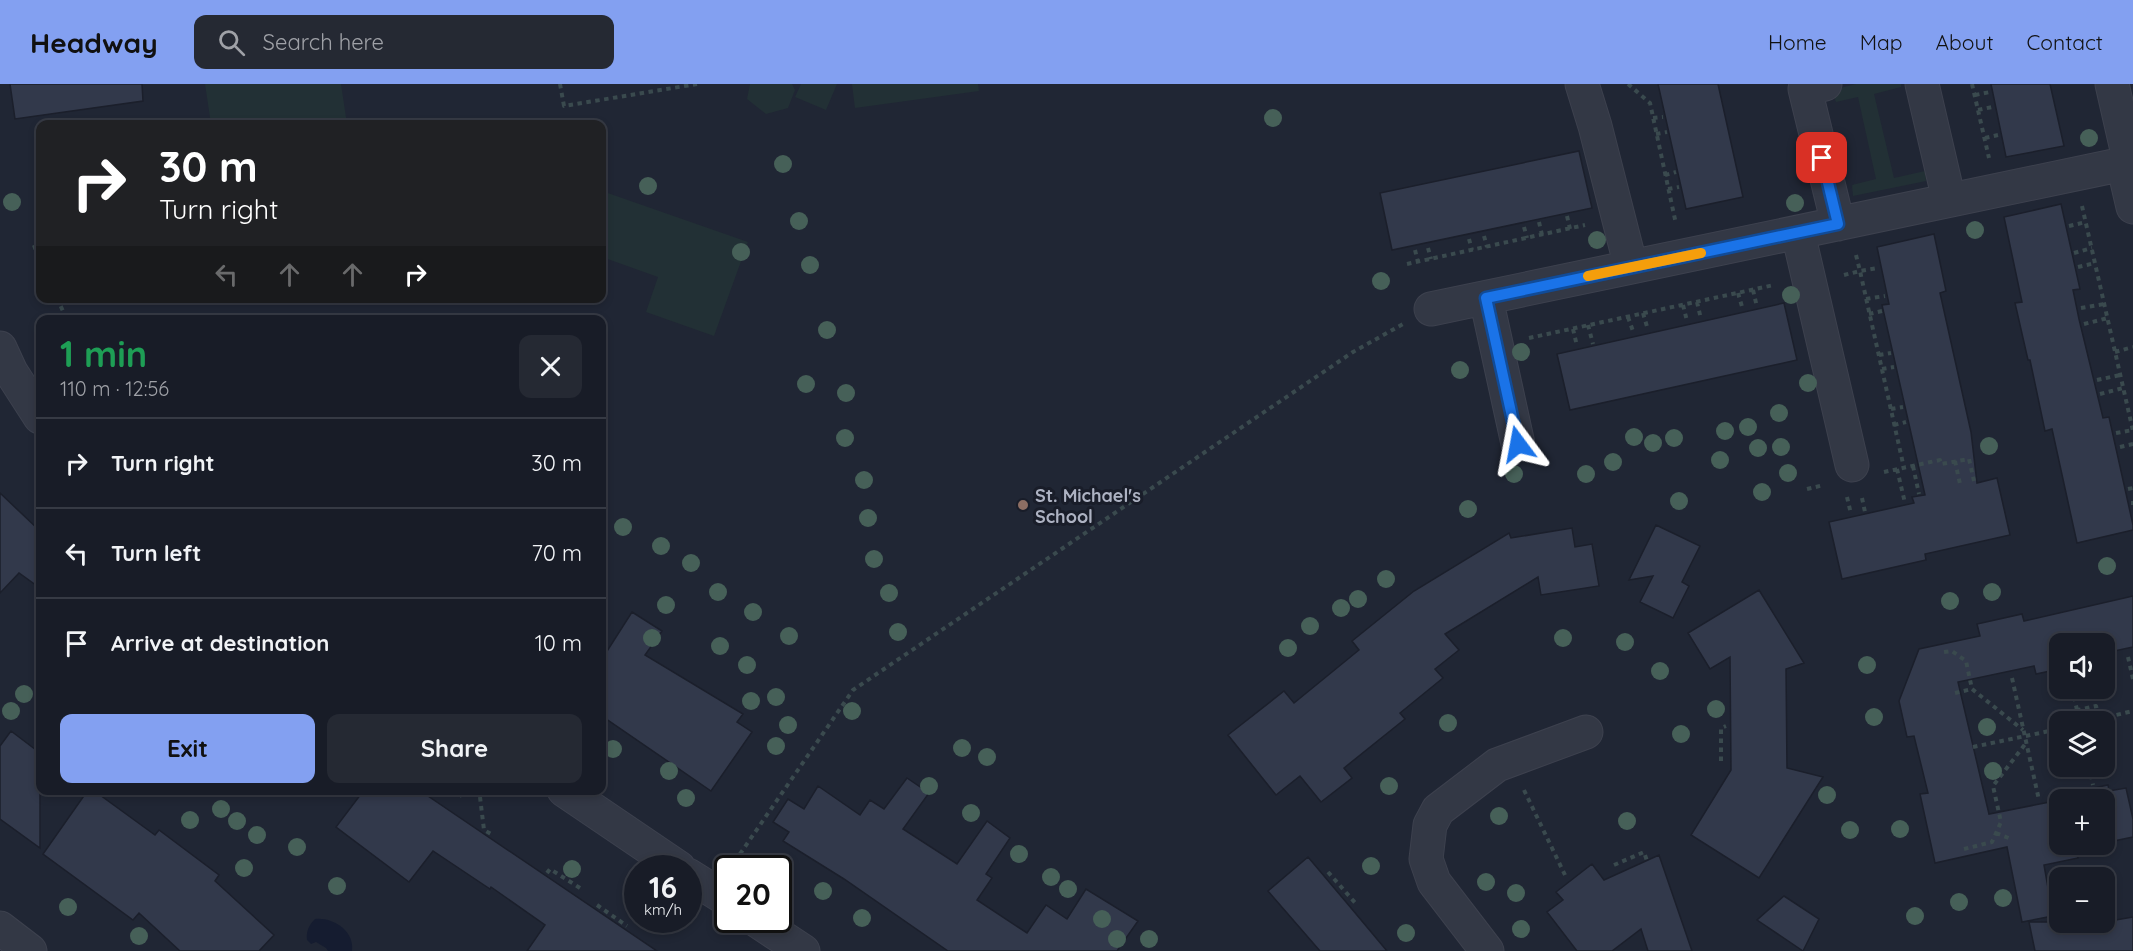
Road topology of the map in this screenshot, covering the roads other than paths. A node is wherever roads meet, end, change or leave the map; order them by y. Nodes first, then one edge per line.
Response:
1 (1582, 84) edge
2 (1825, 84) edge
3 (1922, 84) edge
4 (2112, 84) edge
5 (2129, 163) edge
6 (1949, 200) junction
7 (2133, 207) edge
8 (1838, 224) junction
9 (1798, 233) junction
10 (1631, 267) junction
11 (1486, 298) junction
12 (1431, 309) road end
13 (0, 348) edge
14 (36, 411) edge
15 (1518, 444) dead end
16 (1865, 470) road end
17 (1586, 732) dead end
18 (571, 795) edge
19 (660, 855) edge
20 (0, 928) edge
21 (776, 933) edge
22 (30, 951) edge
23 (803, 951) edge
24 (1488, 951) edge

1 - 10 street
2 - 8 street
3 - 6 street
4 - 5 street
5 - 6 street
5 - 7 street
6 - 8 street
8 - 9 street
9 - 10 street
9 - 16 street
10 - 11 street
11 - 12 street
11 - 15 street
13 - 14 street
17 - 24 street
18 - 19 street
20 - 22 street
21 - 23 street

